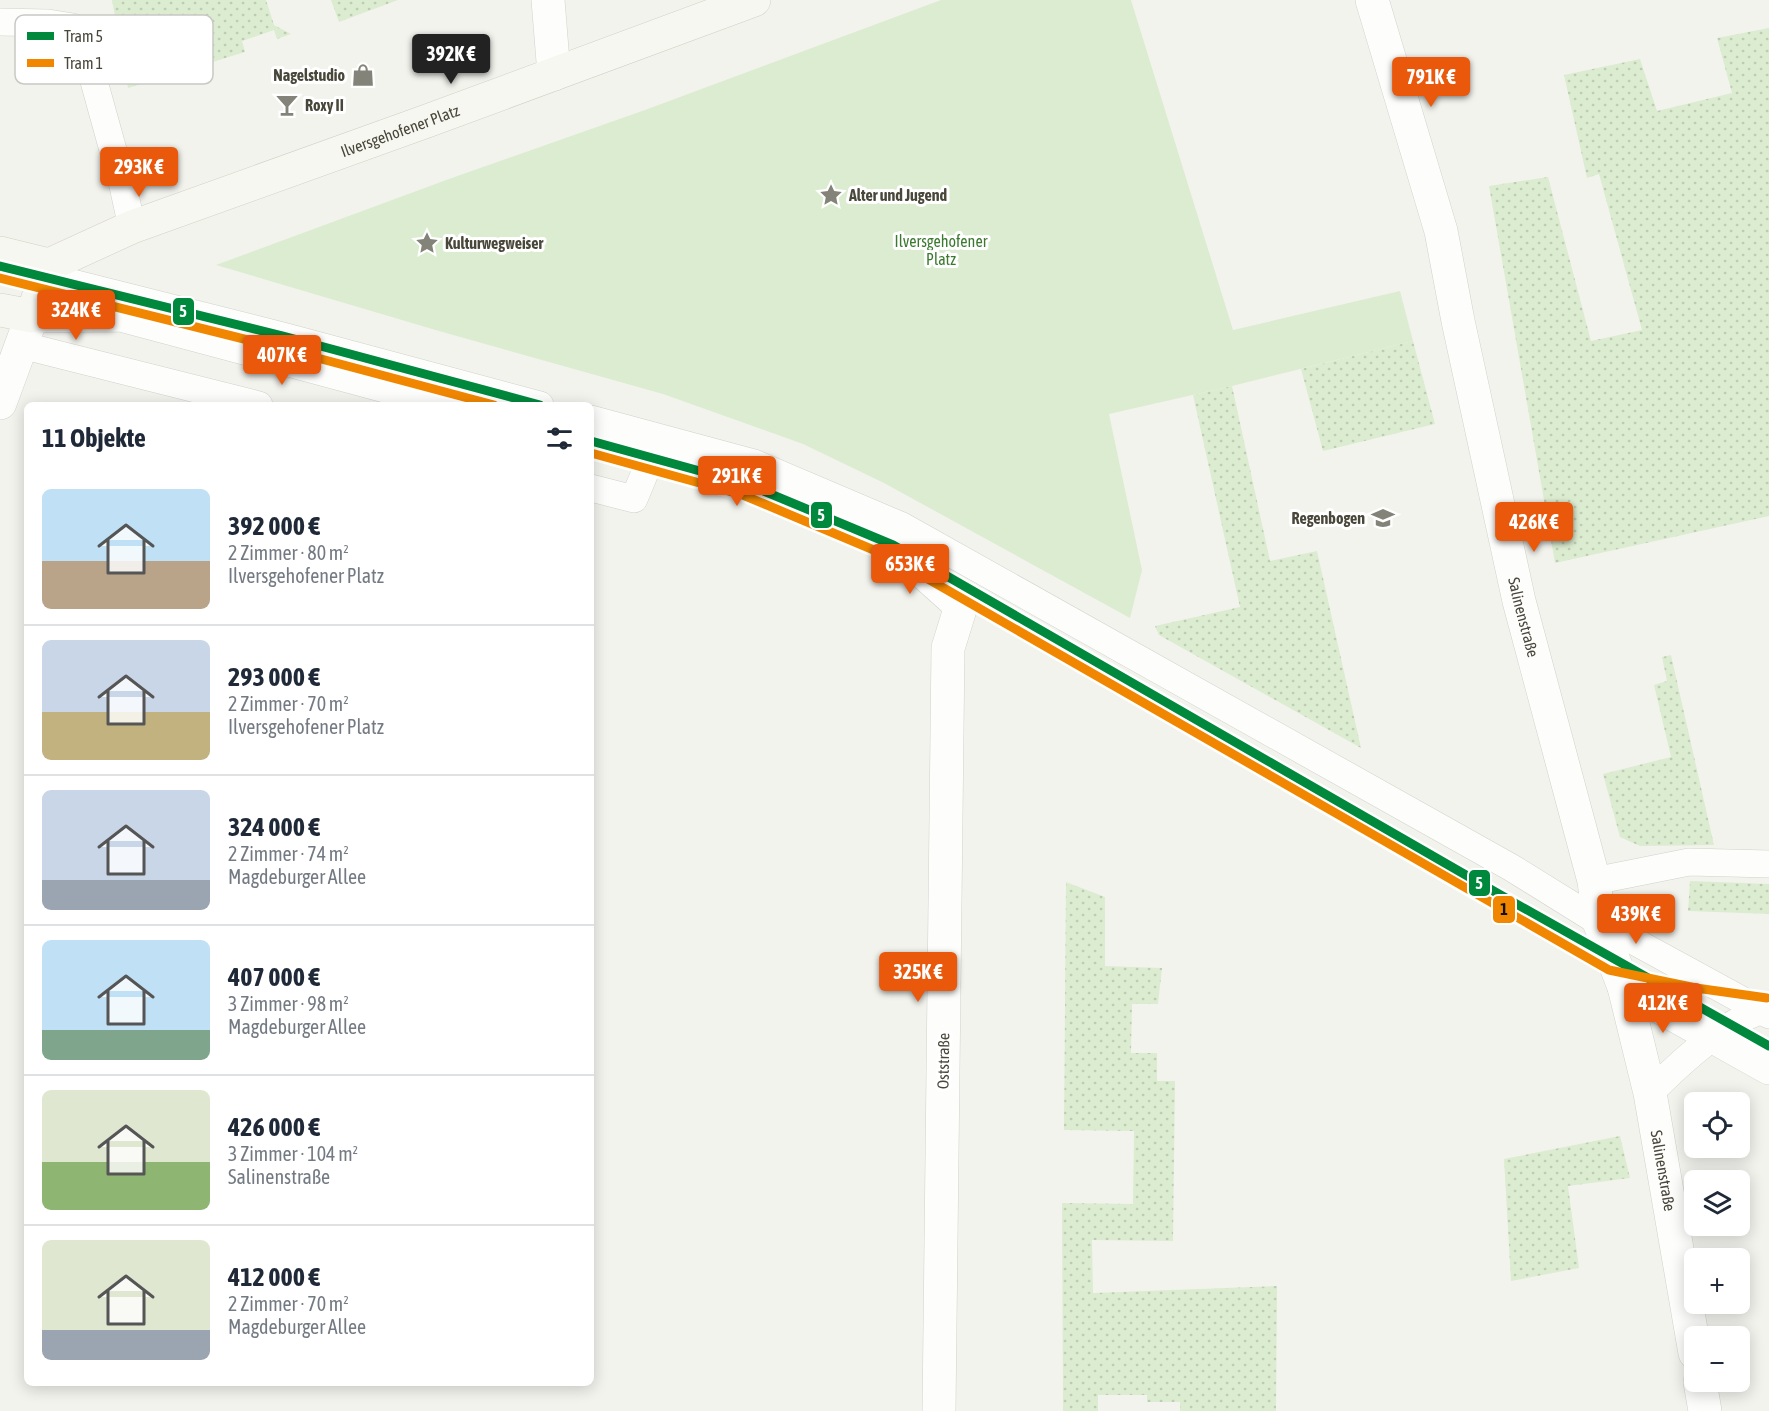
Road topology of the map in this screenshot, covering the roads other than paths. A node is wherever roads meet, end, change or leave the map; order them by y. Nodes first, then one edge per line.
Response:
1 (548, 0) edge
2 (754, 0) edge
3 (1372, 0) edge
4 (0, 22) edge
5 (15, 22) edge
6 (554, 74) junction
7 (95, 84) edge
8 (132, 227) junction
9 (0, 253) edge
10 (47, 270) junction
11 (0, 310) edge
12 (26, 330) junction
13 (251, 402) edge
14 (445, 402) edge
15 (529, 402) edge
16 (0, 403) edge
17 (594, 420) edge
18 (594, 442) edge
19 (651, 458) junction
20 (594, 489) edge
21 (1769, 864) edge
22 (1594, 881) junction
23 (1599, 922) junction
24 (1624, 987) junction
25 (1766, 1011) edge
26 (1714, 1038) junction
27 (1769, 1068) edge
28 (1650, 1093) junction
29 (1690, 1326) edge
30 (1702, 1392) edge
31 (939, 1411) edge
32 (1705, 1411) edge

1 - 6 street
2 - 6 main road, Ilversgehofener Platz
3 - 22 street, Salinenstraße
4 - 5 lane
6 - 8 main road, Ilversgehofener Platz
7 - 8 lane
8 - 10 main road, Ilversgehofener Platz
9 - 10 main road
10 - 12 main road
10 - 15 lane
11 - 12 main road
12 - 13 lane
12 - 14 street
12 - 16 street
17 - 23 lane
18 - 19 street
19 - 20 lane
19 - 31 street, Oststraße
21 - 22 lane
22 - 23 street, Salinenstraße
23 - 24 street, Salinenstraße
23 - 25 lane
24 - 26 street
24 - 28 street, Salinenstraße
25 - 26 lane
26 - 27 street
26 - 28 lane
28 - 29 street, Salinenstraße
30 - 32 street

